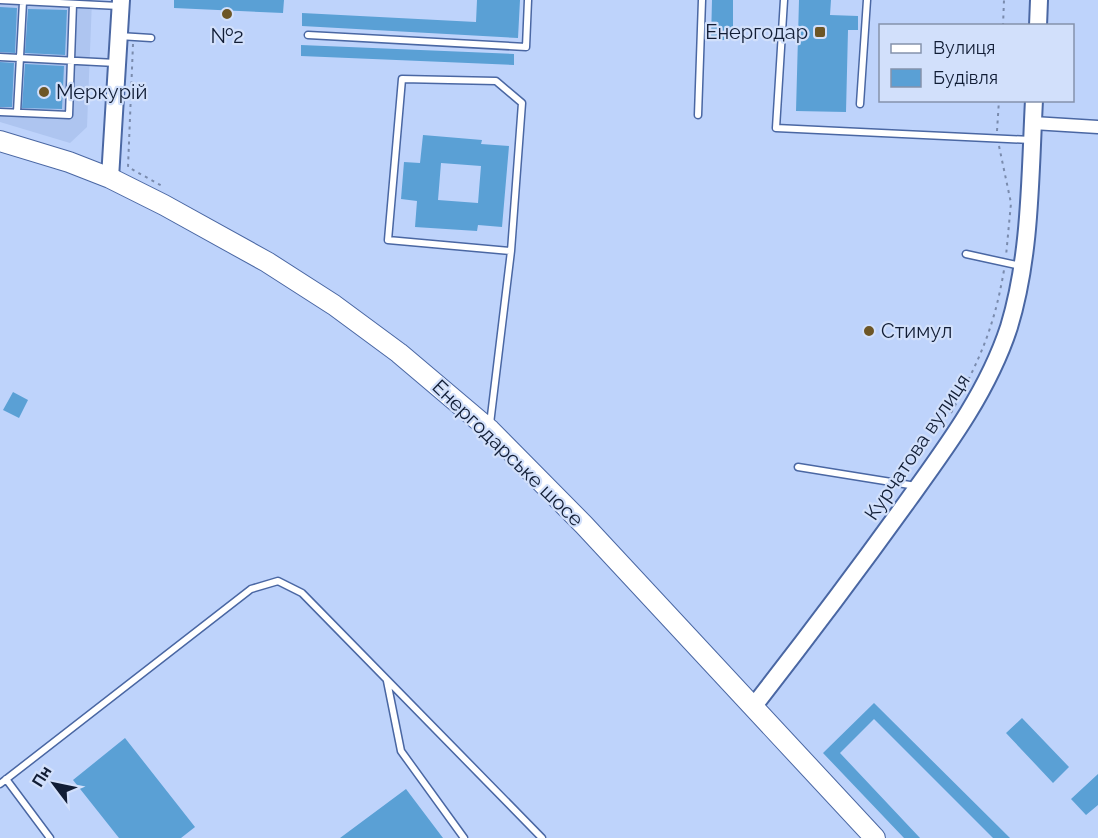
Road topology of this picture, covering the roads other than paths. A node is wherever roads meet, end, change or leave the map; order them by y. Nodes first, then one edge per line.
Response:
1 (0, 0) edge
2 (528, 0) edge
3 (702, 0) edge
4 (783, 0) edge
5 (867, 0) edge
6 (1039, 0) edge
7 (23, 2) junction
8 (121, 3) edge
9 (73, 4) junction
10 (1038, 24) edge
11 (308, 35) dead end
12 (126, 37) junction
13 (151, 38) dead end
14 (0, 57) edge
15 (20, 58) junction
16 (71, 61) junction
17 (117, 63) junction
18 (1034, 102) edge
19 (860, 104) dead end
20 (0, 112) edge
21 (17, 112) junction
22 (698, 115) dead end
23 (1098, 127) edge
24 (1032, 131) junction
25 (0, 141) edge
26 (110, 178) junction
27 (511, 251) junction
28 (966, 254) dead end
29 (1022, 266) junction
30 (490, 430) junction
31 (798, 467) dead end
32 (919, 486) junction
33 (387, 680) junction
34 (753, 707) junction
35 (3, 782) edge
36 (50, 838) edge
37 (464, 838) edge
38 (542, 838) edge
39 (875, 838) edge

1 - 7 lane
2 - 11 lane
3 - 22 lane
4 - 24 lane
5 - 19 lane
6 - 10 street
7 - 9 lane
7 - 15 lane
8 - 9 lane
8 - 12 street
9 - 16 lane
12 - 13 lane
12 - 17 street
14 - 15 lane
15 - 16 lane
15 - 21 lane
16 - 17 lane
16 - 21 lane
17 - 26 street
18 - 24 street, Курчатова вулиця
20 - 21 lane
23 - 24 street
24 - 29 street, Курчатова вулиця
25 - 26 main road, Енергодарське шосе
26 - 30 main road, Енергодарське шосе
27 - 27 lane
27 - 30 lane
28 - 29 lane
29 - 32 street, Курчатова вулиця
30 - 34 main road, Енергодарське шосе
31 - 32 lane
32 - 34 street, Курчатова вулиця
33 - 35 lane
33 - 37 lane
33 - 38 lane
34 - 39 main road, Енергодарське шосе
35 - 36 lane

